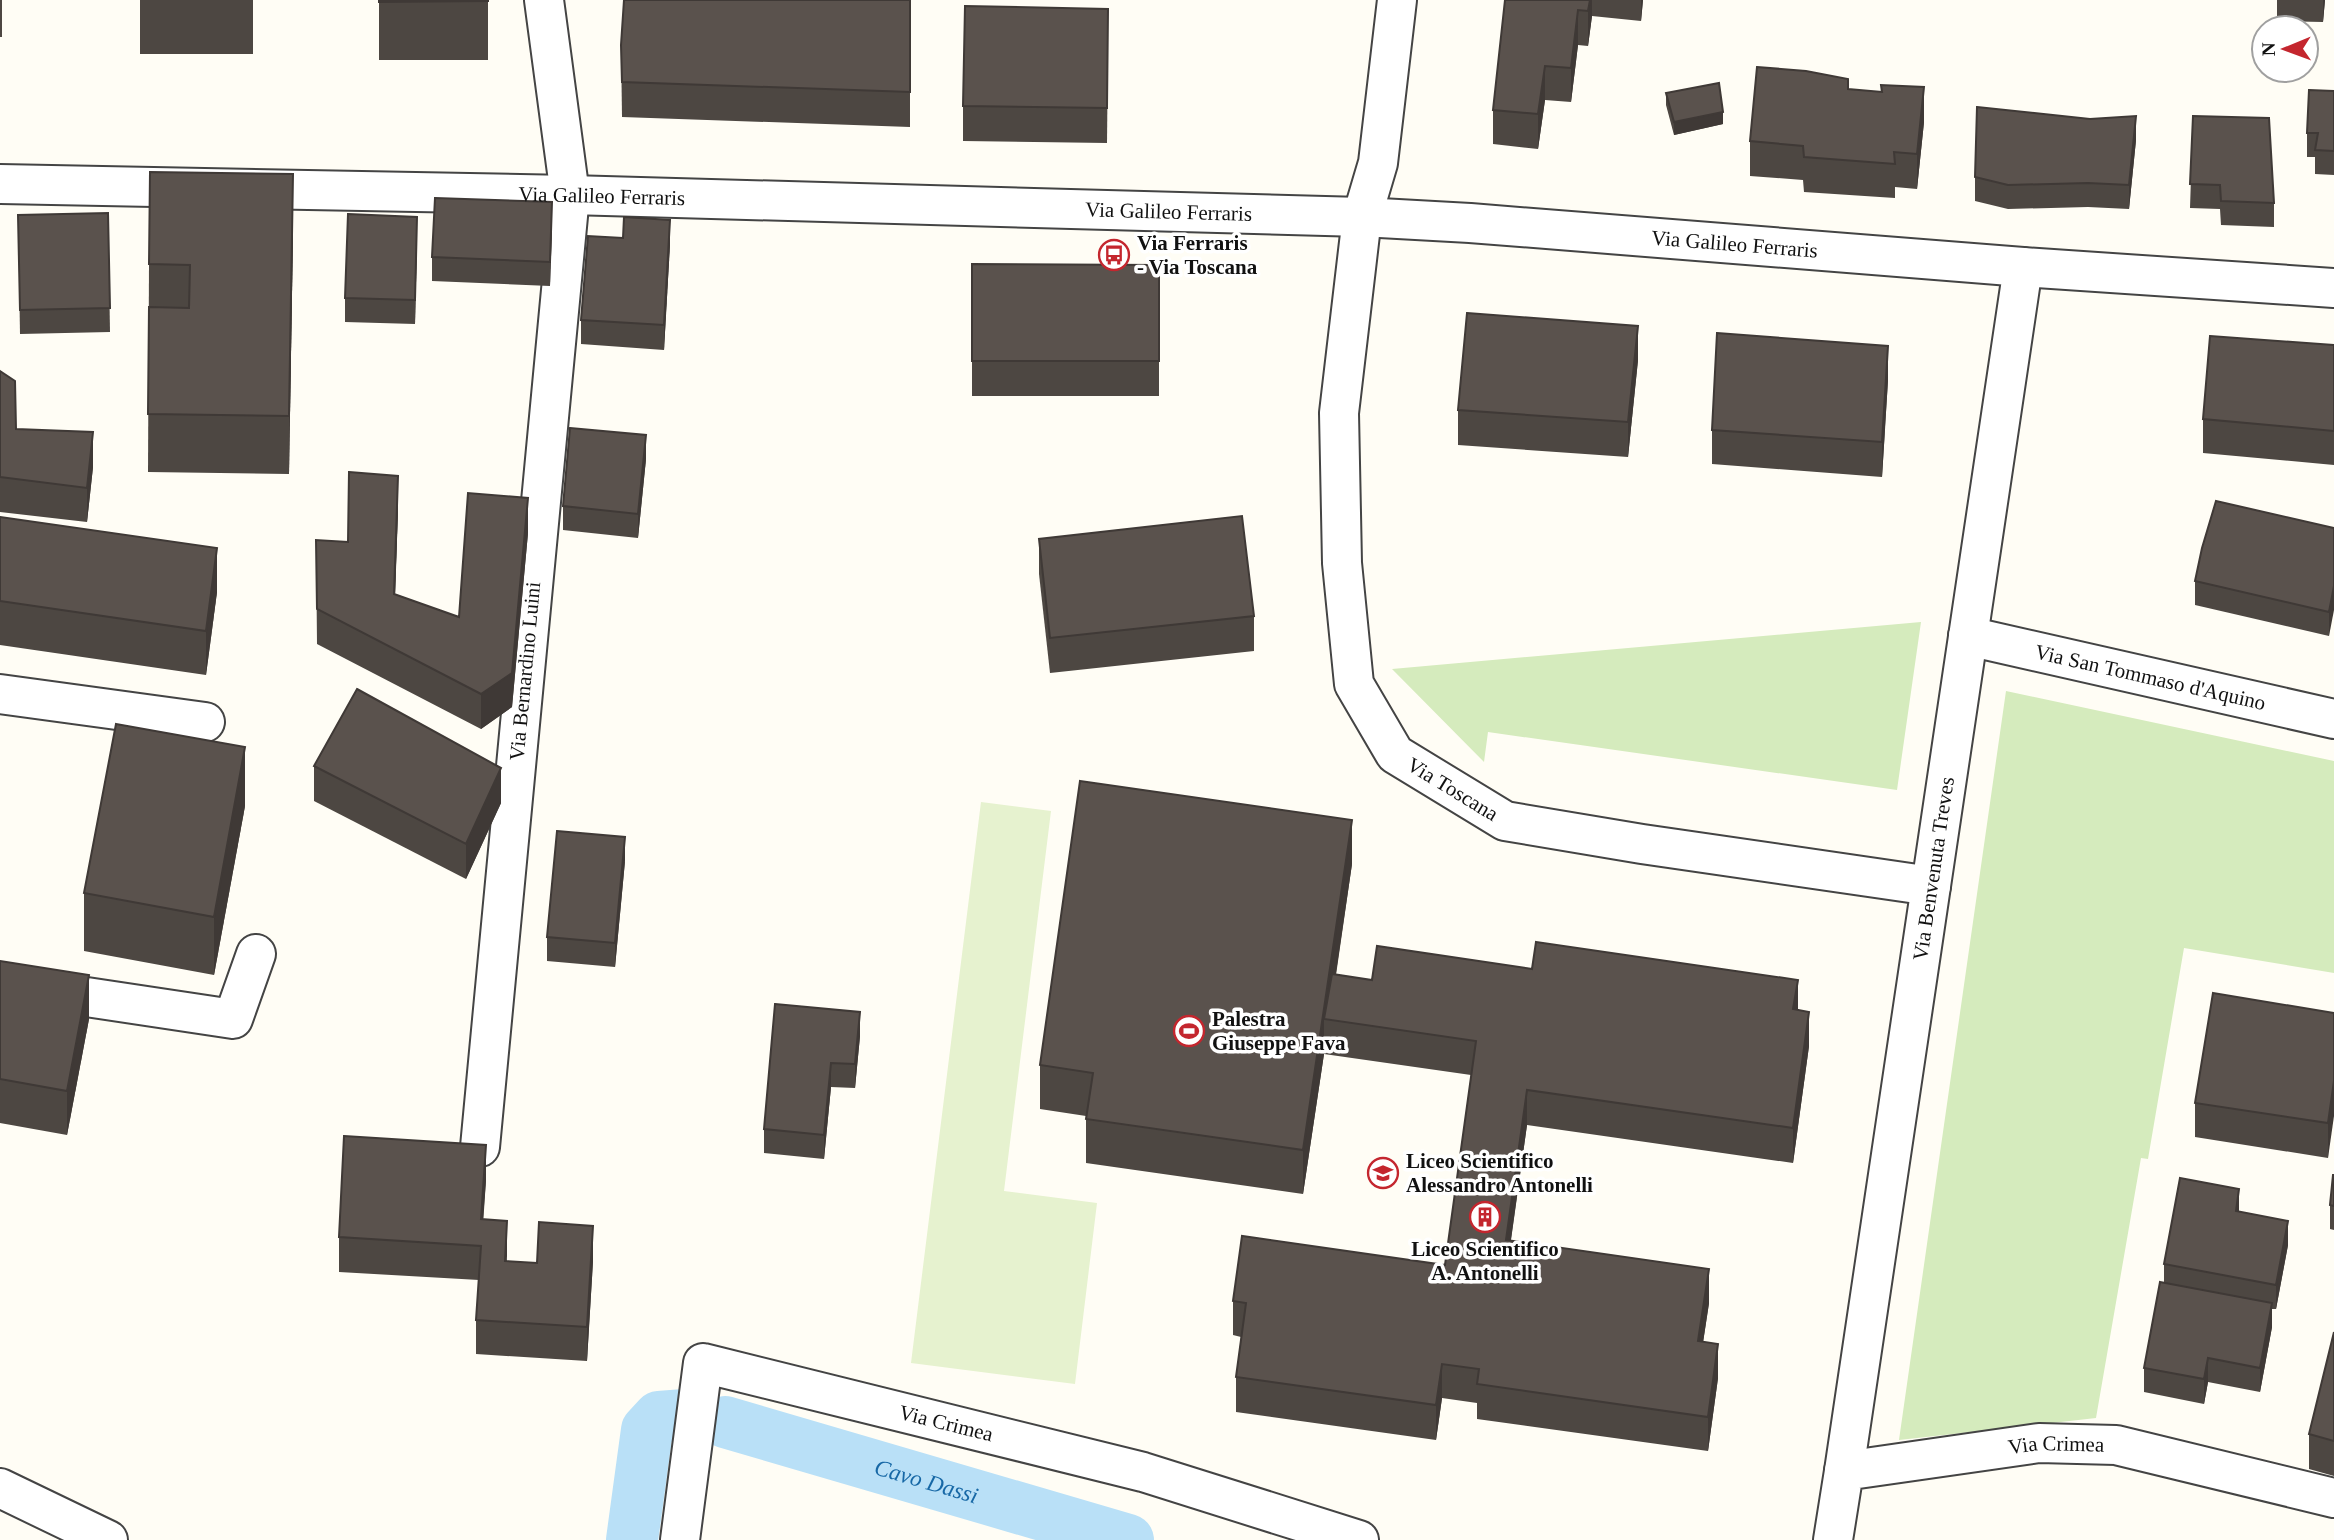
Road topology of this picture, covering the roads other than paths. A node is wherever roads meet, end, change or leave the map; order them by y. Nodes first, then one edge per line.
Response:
1 (544, 0) edge
2 (1397, 0) edge
3 (0, 184) edge
4 (570, 195) junction
5 (1362, 217) junction
6 (2023, 267) junction
7 (2334, 288) edge
8 (1968, 636) junction
9 (0, 694) edge
10 (2334, 719) edge
11 (205, 722) dead end
12 (1931, 886) junction
13 (256, 954) dead end
14 (0, 984) edge
15 (480, 1147) edge
16 (1844, 1471) junction
17 (0, 1488) edge
18 (2334, 1498) edge
19 (108, 1540) edge
20 (680, 1540) edge
21 (1359, 1540) edge
22 (1833, 1540) edge

1 - 4 street, Via Bernardino Luini
2 - 5 street, Via Toscana
3 - 4 street, Via Galileo Ferraris
4 - 5 street, Via Galileo Ferraris
4 - 15 street, Via Bernardino Luini
5 - 6 street, Via Galileo Ferraris
5 - 12 street, Via Toscana
6 - 7 street, Via Galileo Ferraris
6 - 8 street, Via Benvenuta Treves
8 - 10 street, Via San Tommaso d'Aquino
8 - 12 street, Via Benvenuta Treves
9 - 11 street
12 - 16 street, Via Benvenuta Treves
13 - 14 street
16 - 18 street, Via Crimea
16 - 22 street
17 - 19 street
20 - 21 street, Via Crimea

